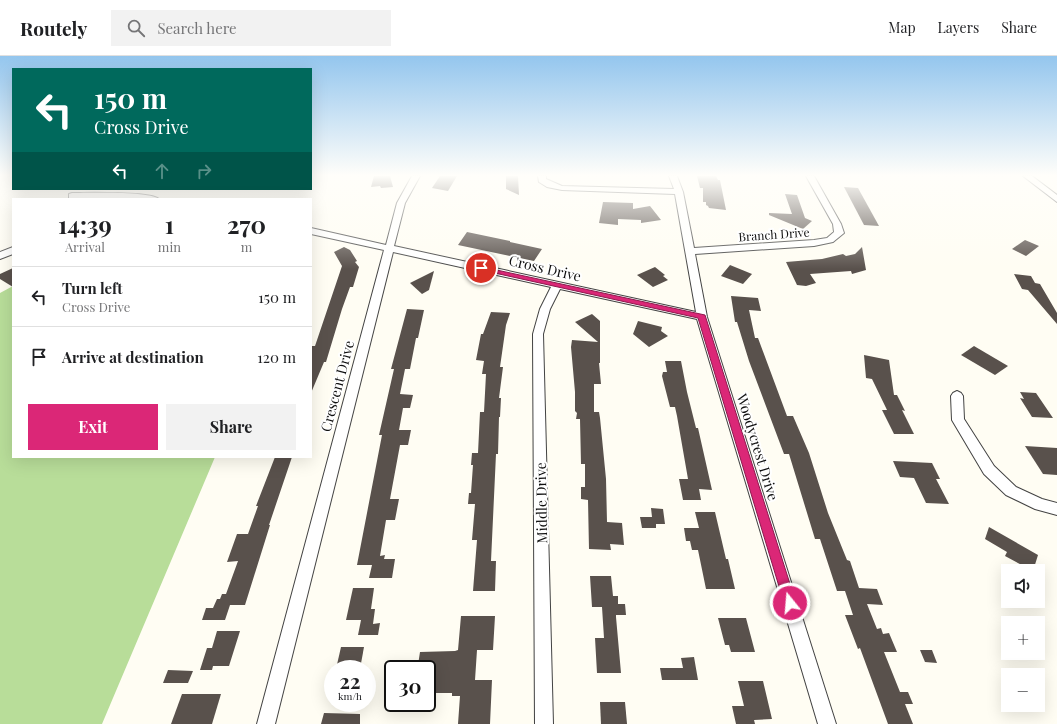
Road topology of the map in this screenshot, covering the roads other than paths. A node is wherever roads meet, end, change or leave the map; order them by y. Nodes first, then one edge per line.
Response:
1 (400, 207) edge
2 (682, 207) edge
3 (828, 207) edge
4 (312, 231) edge
5 (390, 247) junction
6 (12, 250) edge
7 (691, 251) junction
8 (0, 256) edge
9 (557, 286) junction
10 (702, 316) junction
11 (957, 396) dead end
12 (1057, 509) edge
13 (266, 724) edge
14 (544, 724) edge
15 (827, 724) edge

1 - 5 street, Crescent Drive
2 - 7 street, Woodycrest Drive
3 - 7 street, Branch Drive
4 - 5 street, Cross Drive
5 - 9 street, Cross Drive
5 - 13 street, Crescent Drive
6 - 8 street
7 - 10 street, Woodycrest Drive
9 - 10 street, Cross Drive
9 - 14 street, Middle Drive
10 - 15 street, Woodycrest Drive
11 - 12 street

